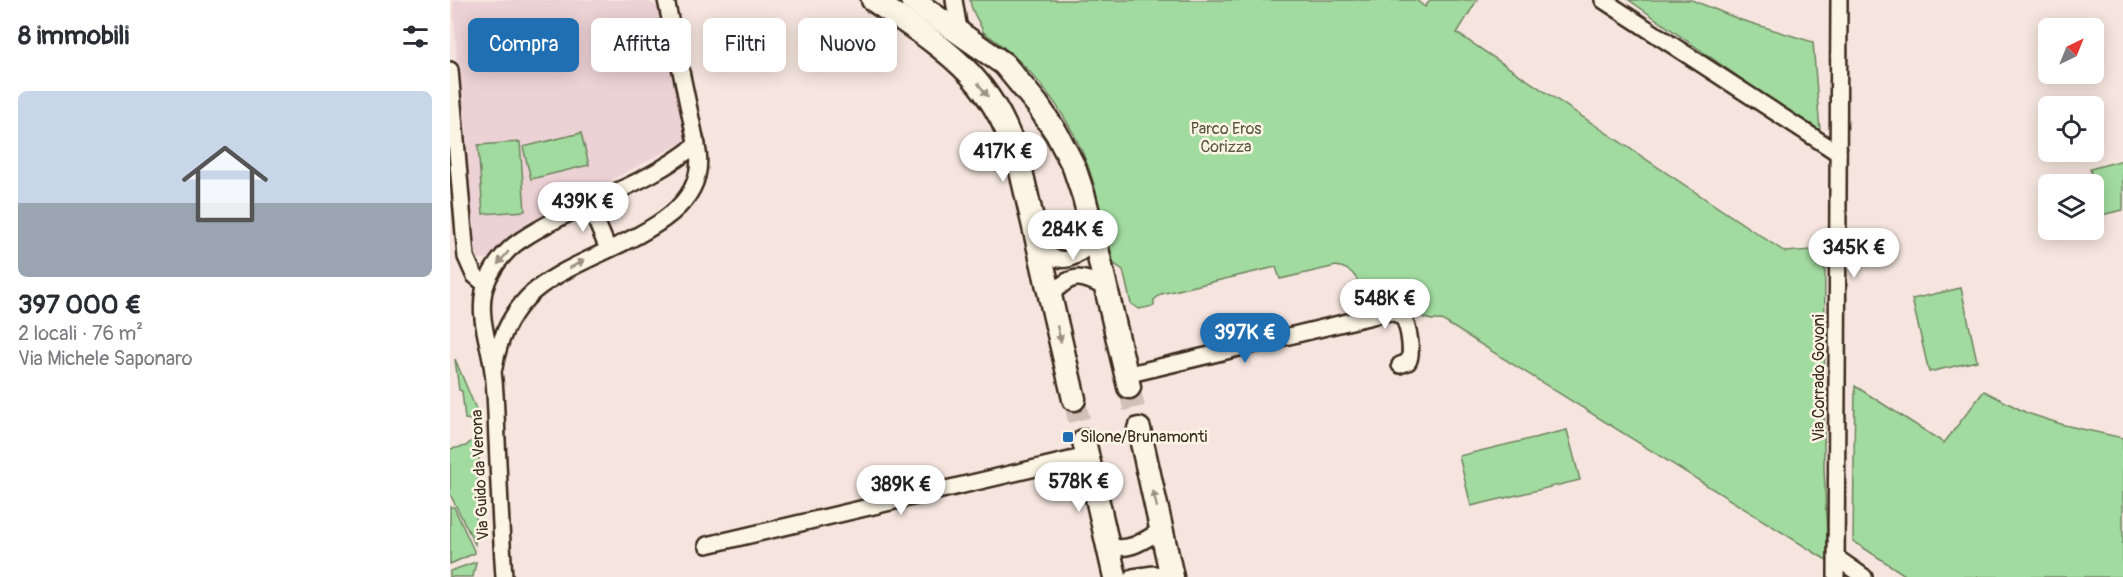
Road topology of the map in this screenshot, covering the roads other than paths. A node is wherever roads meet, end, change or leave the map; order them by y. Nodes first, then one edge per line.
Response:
1 (653, 0) edge
2 (667, 0) edge
3 (873, 0) edge
4 (912, 0) edge
5 (954, 0) edge
6 (1603, 0) edge
7 (1839, 0) edge
8 (964, 36) junction
9 (450, 70) edge
10 (697, 144) junction
11 (1838, 153) junction
12 (588, 204) junction
13 (1095, 240) junction
14 (608, 249) junction
15 (1039, 250) junction
16 (486, 285) junction
17 (1106, 288) junction
18 (1050, 296) junction
19 (1400, 365) dead end
20 (493, 371) junction
21 (1128, 381) joint
22 (1074, 399) tunnel mouth
23 (1139, 429) tunnel mouth
24 (1085, 448) joint
25 (1161, 530) junction
26 (707, 545) dead end
27 (1108, 546) junction
28 (1837, 558) junction
29 (504, 577) edge
30 (1115, 577) edge
31 (1133, 577) edge
32 (1172, 577) edge
33 (1836, 577) edge
34 (1864, 577) edge

1 - 2 street, Via Guido da Verona
2 - 10 street, Via Guido da Verona
3 -> 15 street
4 - 8 street
5 - 8 street
6 - 11 street
7 - 11 street, Via Corrado Govoni
8 - 13 street
9 - 16 street
10 - 12 street, Via Guido da Verona
10 - 14 street, Via Guido da Verona
11 - 28 street, Via Corrado Govoni
12 - 14 street
12 -> 16 street, Via Guido da Verona
13 - 15 street
13 - 17 street
20 -> 14 street, Via Guido da Verona
15 - 18 street
16 - 20 street, Via Guido da Verona
17 - 18 street
17 - 21 street
18 -> 22 street
19 - 21 street
20 - 29 street, Via Guido da Verona
25 -> 23 street
24 - 26 street
24 - 27 street
25 - 27 street
25 - 32 street
27 - 30 street
28 - 33 street, Via Corrado Govoni
28 - 34 street
31 - 32 street

